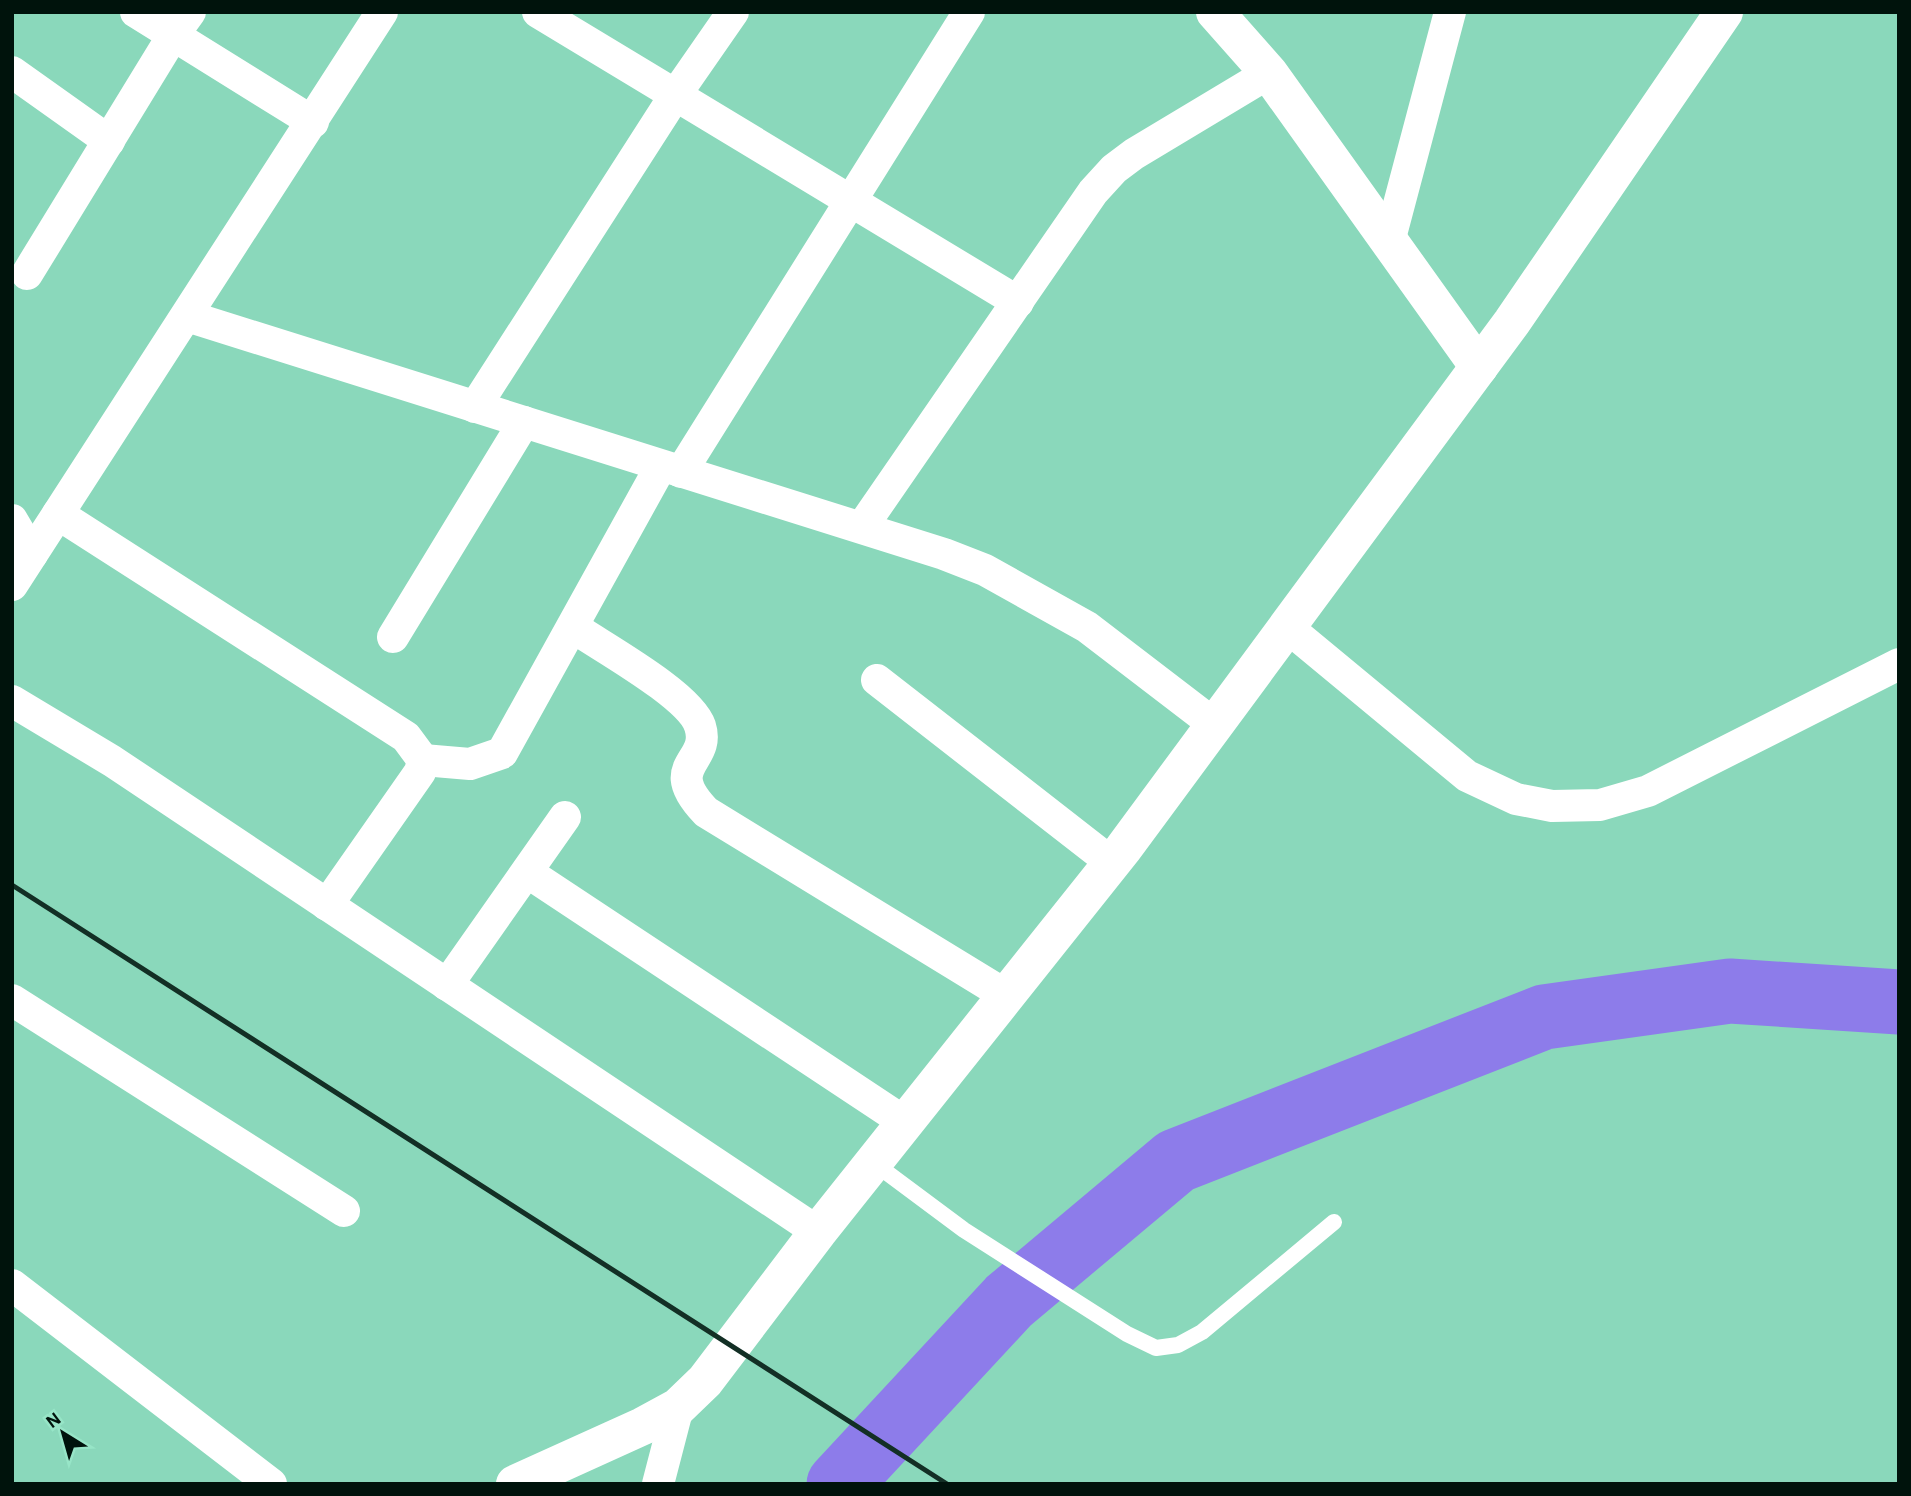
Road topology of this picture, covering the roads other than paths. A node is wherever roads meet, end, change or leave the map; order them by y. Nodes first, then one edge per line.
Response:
1 (136, 12) edge
2 (382, 12) edge
3 (538, 12) edge
4 (733, 12) edge
5 (969, 12) edge
6 (1215, 12) edge
7 (1450, 12) edge
8 (1724, 12) edge
9 (181, 24) edge
10 (12, 72) edge
11 (1269, 73) junction
12 (674, 97) junction
13 (313, 122) junction
14 (109, 141) junction
15 (851, 201) junction
16 (1390, 242) junction
17 (27, 274) dead end
18 (1018, 302) junction
19 (187, 316) junction
20 (1479, 367) junction
21 (475, 407) junction
22 (524, 422) junction
23 (671, 469) junction
24 (58, 514) junction
25 (12, 520) edge
26 (862, 527) junction
27 (32, 554) junction
28 (12, 585) edge
29 (1287, 626) junction
30 (573, 627) junction
31 (393, 637) dead end
32 (1899, 664) edge
33 (877, 680) dead end
34 (12, 701) edge
35 (1215, 725) junction
36 (423, 760) junction
37 (565, 817) dead end
38 (1112, 863) junction
39 (527, 872) junction
40 (327, 905) junction
41 (447, 985) junction
42 (1007, 996) junction
43 (12, 1000) edge
44 (906, 1123) junction
45 (874, 1163) junction
46 (344, 1211) dead end
47 (1334, 1222) dead end
48 (818, 1232) junction
49 (12, 1285) edge
50 (678, 1406) junction
51 (271, 1484) edge
52 (515, 1484) edge
53 (658, 1484) edge

1 - 9 street
2 - 13 street
3 - 12 street
4 - 12 street
5 - 15 street
6 - 11 street
7 - 16 street
8 - 20 street
9 - 13 street
9 - 14 street
10 - 14 street
11 - 16 street
11 - 18 street
12 - 15 street
12 - 21 street
13 - 19 street
14 - 17 street
15 - 18 street
15 - 23 street
16 - 20 street
18 - 26 street
19 - 21 street
19 - 24 street
20 - 29 street
21 - 22 street
22 - 23 street
22 - 31 street
23 - 26 street
23 - 30 street
24 - 27 street
24 - 36 street
25 - 27 street
26 - 35 street
27 - 28 street
29 - 32 street
29 - 35 street
30 - 36 street
30 - 42 street
33 - 38 street
34 - 40 street
35 - 38 street
36 - 40 street
37 - 39 street
38 - 42 street
39 - 41 street
39 - 44 street
40 - 41 street
41 - 48 street
42 - 44 street
43 - 46 street
44 - 45 street
45 - 47 lane
45 - 48 street
48 - 50 street
49 - 51 street
50 - 52 street
50 - 53 street

